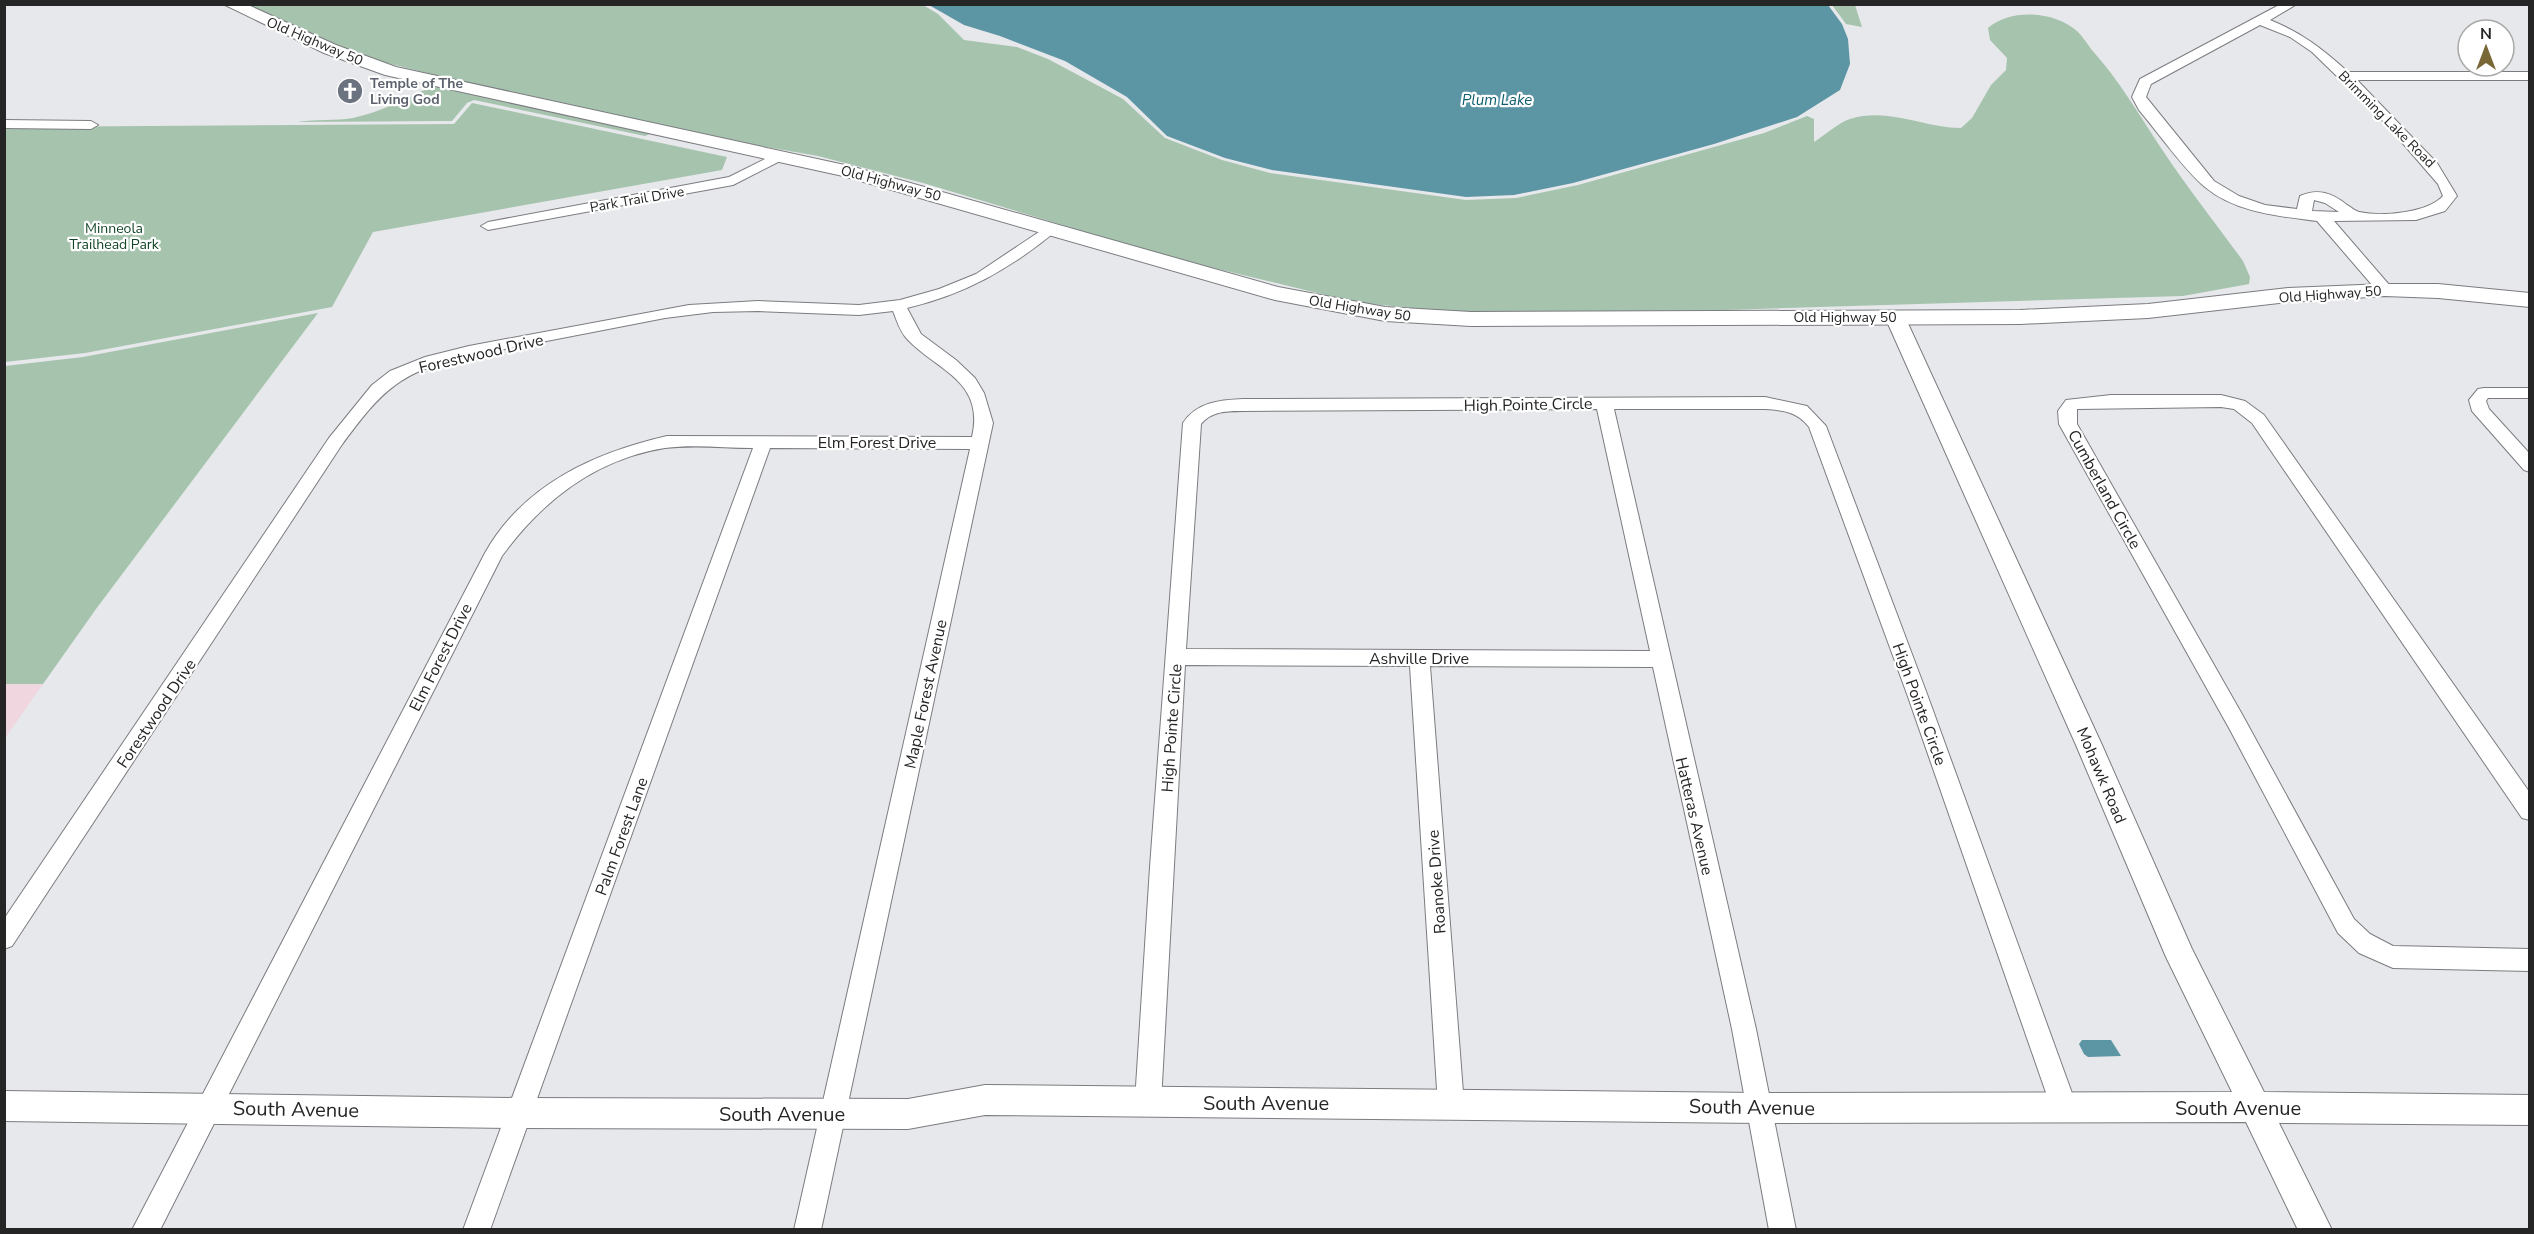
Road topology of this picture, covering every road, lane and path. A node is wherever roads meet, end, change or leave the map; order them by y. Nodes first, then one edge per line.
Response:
1 (231, 4) edge
2 (2291, 4) edge
3 (2260, 21) junction
4 (2345, 76) junction
5 (2529, 76) edge
6 (4, 124) edge
7 (91, 125) dead end
8 (779, 156) junction
9 (2304, 216) junction
10 (2353, 216) junction
11 (2322, 217) junction
12 (488, 226) dead end
13 (1051, 228) junction
14 (2385, 290) junction
15 (2529, 300) edge
16 (898, 305) junction
17 (1895, 317) junction
18 (2529, 393) edge
19 (1604, 403) junction
20 (764, 441) junction
21 (981, 443) junction
22 (2529, 466) edge
23 (1177, 657) junction
24 (1419, 658) junction
25 (1661, 659) junction
26 (2529, 811) edge
27 (4, 939) edge
28 (2529, 960) edge
29 (1148, 1102) junction
30 (1451, 1105) junction
31 (4, 1106) edge
32 (208, 1107) junction
33 (2064, 1107) junction
34 (2258, 1107) junction
35 (1760, 1108) junction
36 (2529, 1110) edge
37 (519, 1113) junction
38 (832, 1114) junction
39 (145, 1230) edge
40 (476, 1230) edge
41 (807, 1230) edge
42 (1783, 1230) edge
43 (2316, 1230) edge

1 - 8 main road, Old Highway 50
2 - 3 street, Brimming Lake Road
3 - 4 street, Brimming Lake Road
3 - 9 street, Brimming Lake Road
4 - 5 street
4 - 10 street, Brimming Lake Road
6 - 7 street
8 - 12 street, Park Trail Drive
8 - 13 main road, Old Highway 50
9 - 10 street
9 - 11 street, Brimming Lake Road
10 - 11 street, Brimming Lake Road
11 - 14 street
13 - 16 street, Forestwood Drive
13 - 17 main road, Old Highway 50
14 - 15 main road, Old Highway 50
14 - 17 main road, Old Highway 50
16 - 21 street, Maple Forest Avenue
16 - 27 street, Forestwood Drive
17 - 34 street, Mohawk Road
18 - 22 street
19 - 23 street, High Pointe Circle
19 - 25 street, Hatteras Avenue
19 - 33 street, High Pointe Circle
20 - 21 street, Elm Forest Drive
20 - 32 street, Elm Forest Drive
20 - 37 street, Palm Forest Lane
21 - 38 street, Maple Forest Avenue
23 - 24 street, Ashville Drive
23 - 29 street, High Pointe Circle
24 - 25 street, Ashville Drive
24 - 30 street, Roanoke Drive
25 - 35 street, Hatteras Avenue
26 - 28 street, Cumberland Circle
29 - 30 street, South Avenue
29 - 38 street, South Avenue
30 - 35 street, South Avenue
31 - 32 street, South Avenue
32 - 37 street, South Avenue
32 - 39 street, Elm Forest Drive
33 - 34 street, South Avenue
33 - 35 street, South Avenue
34 - 36 street, South Avenue
34 - 43 street, Mohawk Road
35 - 42 street, Hatteras Avenue
37 - 38 street, South Avenue
37 - 40 street, Palm Forest Lane
38 - 41 street, Maple Forest Avenue

